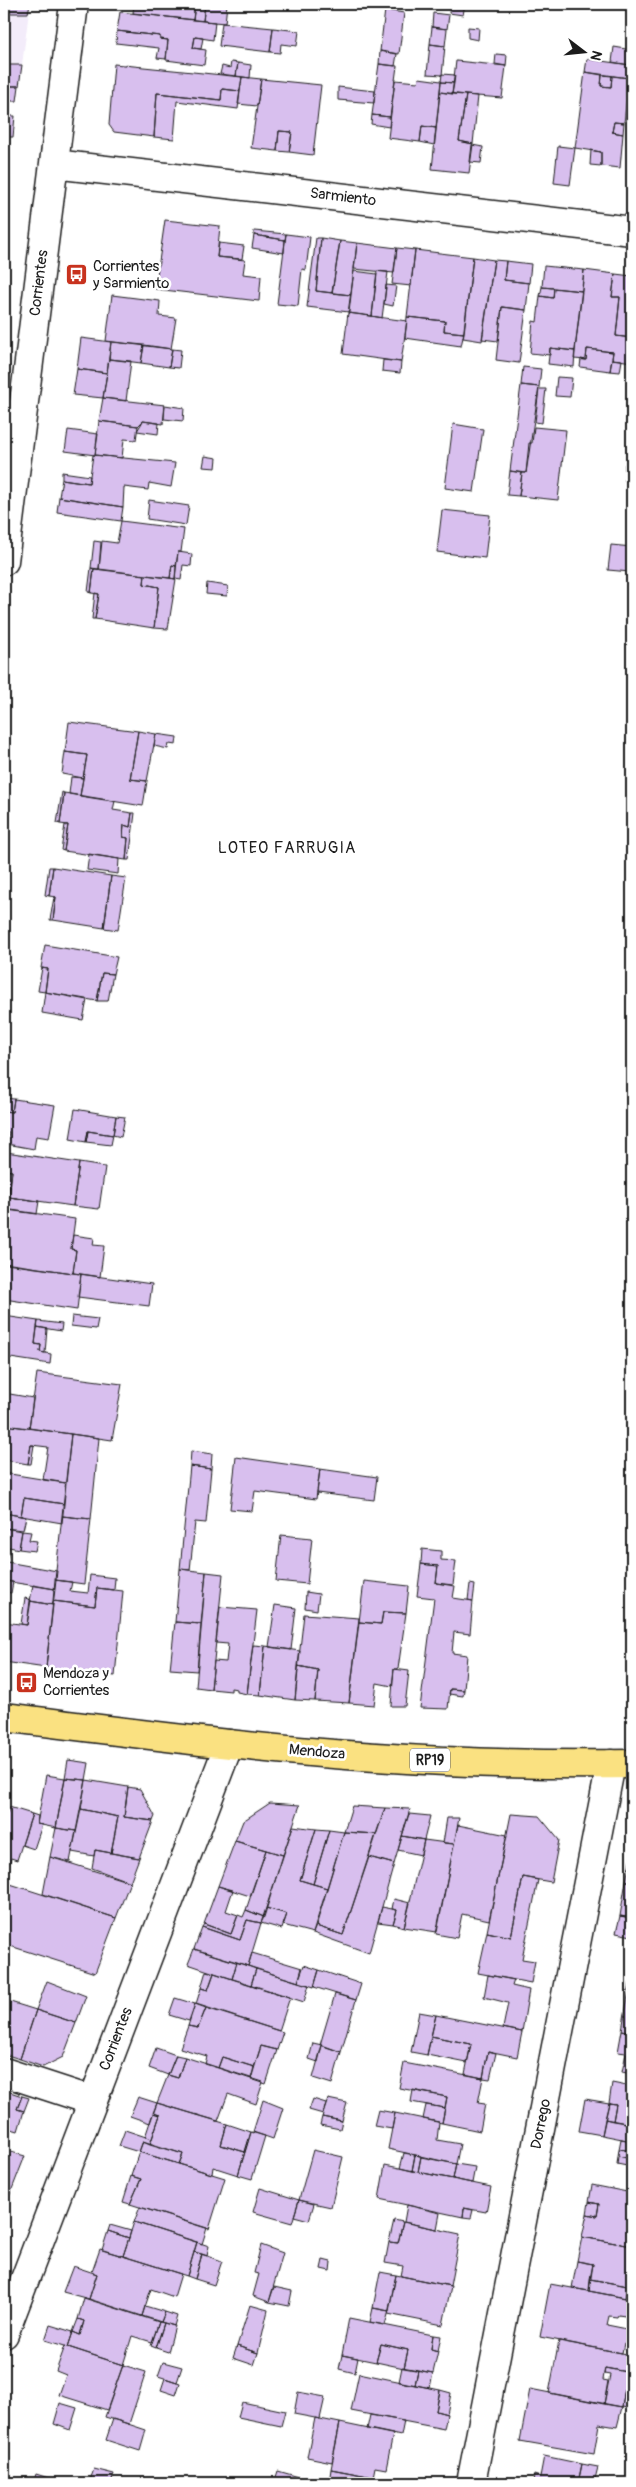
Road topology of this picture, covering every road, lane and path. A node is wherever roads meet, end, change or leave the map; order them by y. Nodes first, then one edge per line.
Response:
1 (74, 4) edge
2 (54, 164) junction
3 (632, 231) edge
4 (4, 561) edge
5 (4, 1717) edge
6 (229, 1744) junction
7 (622, 1764) edge
8 (4, 2072) edge
9 (93, 2101) junction
10 (4, 2334) edge
11 (471, 2483) edge

1 - 2 street, Corrientes
2 - 3 street, Sarmiento
2 - 4 street, Corrientes
5 - 6 main road, Mendoza / RP19
6 - 7 main road, Mendoza / RP19
6 - 9 street, Corrientes
7 - 11 street, Dorrego
8 - 9 street
9 - 10 street, Corrientes

